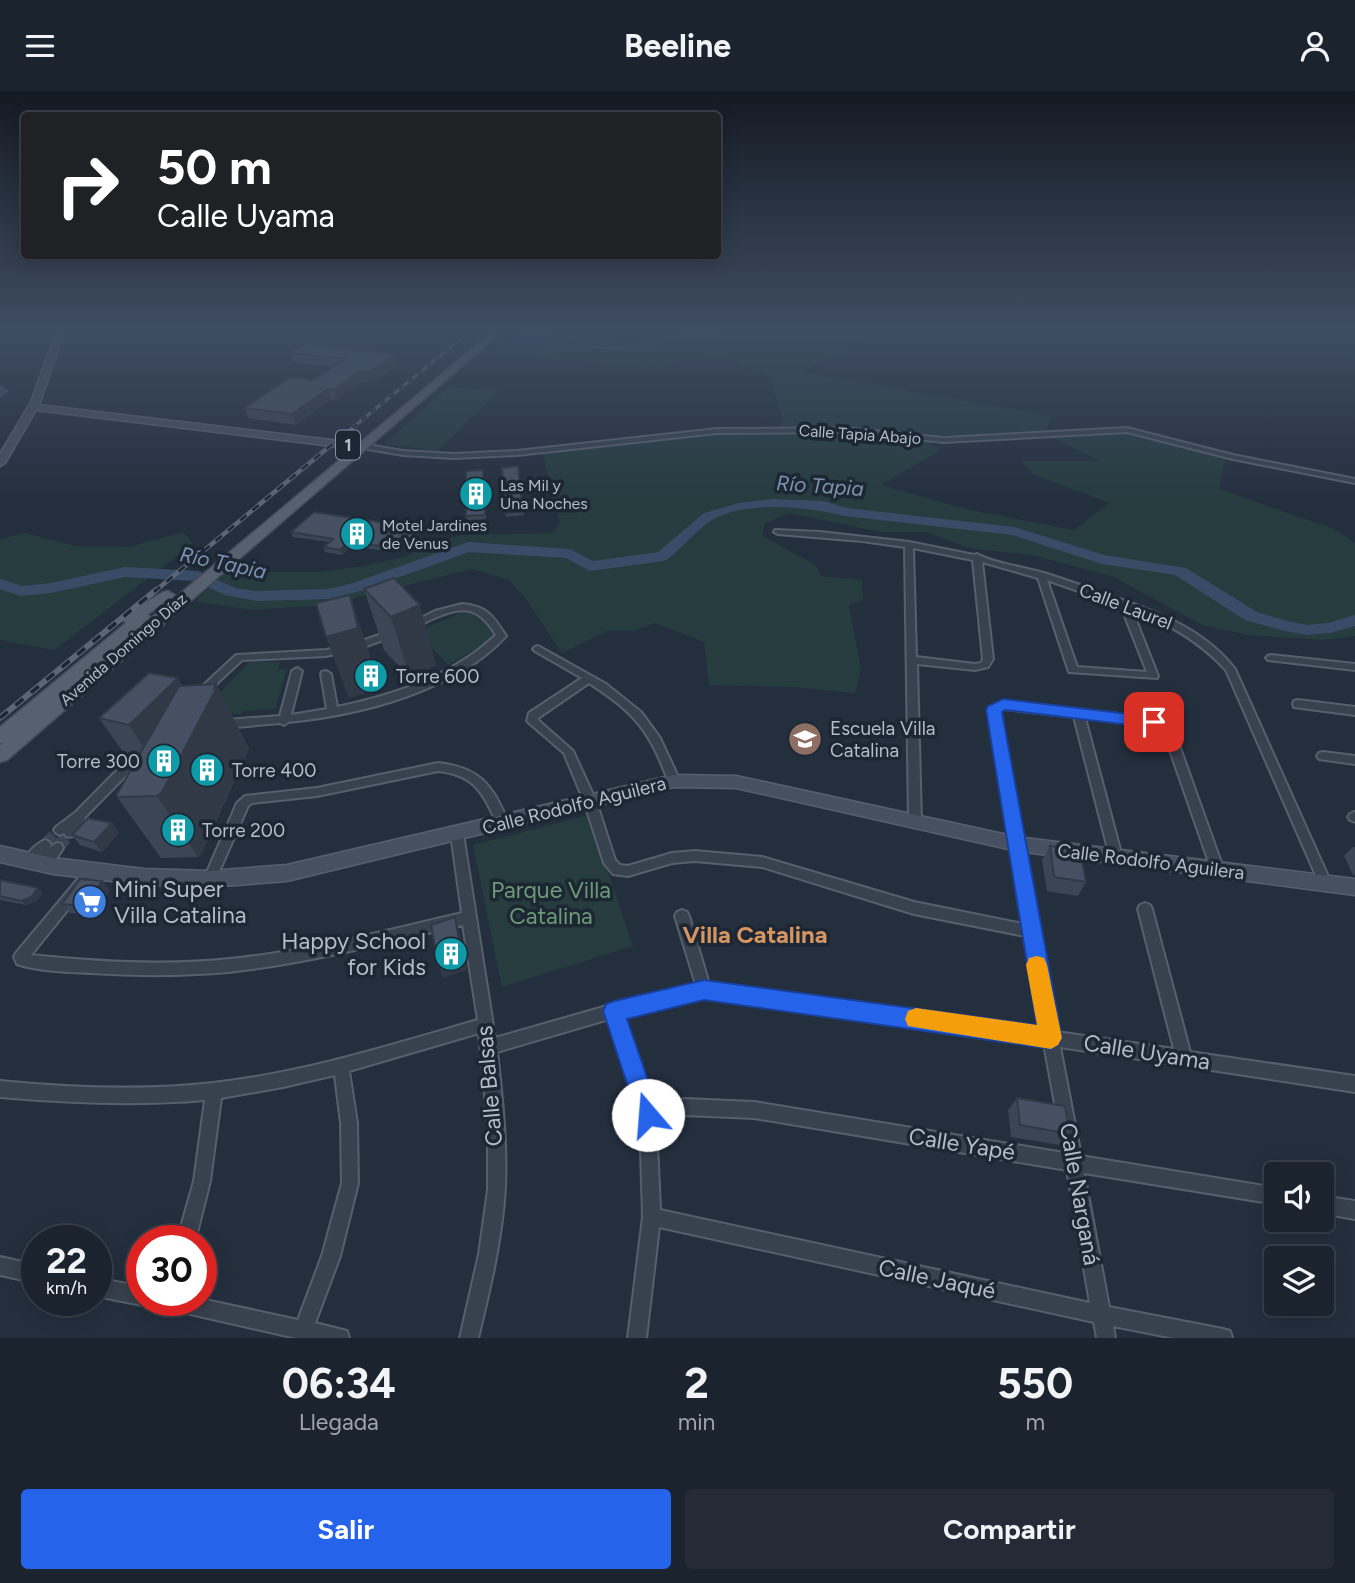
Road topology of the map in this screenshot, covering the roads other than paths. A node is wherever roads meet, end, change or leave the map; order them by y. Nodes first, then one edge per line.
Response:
1 (42, 385) edge
2 (422, 385) edge
3 (434, 385) edge
4 (34, 407) junction
5 (348, 446) junction
6 (362, 446) junction
7 (0, 463) edge
8 (1355, 481) edge
9 (778, 532) dead end
10 (909, 544) junction
11 (977, 557) junction
12 (211, 566) junction
13 (1041, 575) junction
14 (177, 595) junction
15 (1125, 604) junction
16 (538, 649) dead end
17 (1271, 658) dead end
18 (911, 660) junction
19 (1355, 667) edge
20 (297, 671) dead end
21 (326, 674) dead end
22 (589, 678) junction
23 (193, 700) edge
24 (1162, 703) dead end
25 (1298, 704) dead end
26 (1355, 711) edge
27 (332, 712) junction
28 (1078, 713) junction
29 (284, 721) junction
30 (214, 725) edge
31 (1163, 726) junction
32 (0, 727) edge
33 (0, 737) edge
34 (145, 748) edge
35 (0, 755) edge
36 (1323, 756) dead end
37 (1355, 760) edge
38 (0, 770) edge
39 (674, 781) junction
40 (590, 801) junction
41 (502, 823) junction
42 (915, 823) junction
43 (65, 831) tunnel mouth
44 (457, 834) junction
45 (1017, 844) junction
46 (51, 846) tunnel mouth
47 (0, 854) edge
48 (1116, 857) junction
49 (36, 862) junction
50 (1218, 870) junction
51 (91, 871) junction
52 (210, 879) junction
53 (1325, 883) junction
54 (1355, 887) edge
55 (1145, 909) dead end
56 (682, 916) dead end
57 (467, 918) junction
58 (1031, 931) junction
59 (704, 990) junction
60 (614, 1011) junction
61 (484, 1025) junction
62 (1051, 1038) junction
63 (487, 1048) junction
64 (1184, 1058) junction
65 (341, 1066) junction
66 (1355, 1084) edge
67 (0, 1089) edge
68 (214, 1091) junction
69 (648, 1115) junction
70 (1075, 1162) junction
71 (1264, 1194) edge
72 (1334, 1206) edge
73 (1355, 1210) edge
74 (652, 1217) junction
75 (190, 1225) edge
76 (0, 1266) edge
77 (21, 1271) edge
78 (217, 1312) edge
79 (1102, 1315) junction
80 (303, 1330) junction
81 (340, 1338) edge
82 (469, 1338) edge
83 (637, 1338) edge
84 (1106, 1338) edge
85 (1223, 1338) edge

1 - 4 street
2 - 5 main road, Avenida Domingo Díaz / 1
3 - 6 main road, Avenida Domingo Díaz / 1
4 - 5 street
4 - 7 street
5 - 12 main road, Avenida Domingo Díaz / 1
6 - 8 street, Calle Tapia Abajo
6 - 12 main road, Avenida Domingo Díaz / 1
9 - 10 street, Calle Laurel
10 - 11 street, Calle Laurel
10 - 18 street
11 - 13 street, Calle Laurel
11 - 18 street
12 - 14 main road, Avenida Domingo Díaz
13 - 15 street, Calle Laurel
13 - 15 street
14 - 32 main road
14 - 33 main road, Avenida Domingo Díaz
14 - 35 main road, Avenida Domingo Díaz
14 - 38 main road
15 - 53 street, Calle Laurel
16 - 22 street
17 - 19 street
18 - 42 street
20 - 29 street
21 - 27 street
22 - 39 street
22 - 40 street
23 - 27 street
24 - 31 street
25 - 26 street
27 - 29 street
28 - 31 street
28 - 45 street, Calle Narganá
28 - 48 street
29 - 30 street
31 - 50 street
34 - 43 street
36 - 37 street
39 - 40 street, Calle Rodolfo Aguilera
39 - 42 street, Calle Rodolfo Aguilera
40 - 41 street, Calle Rodolfo Aguilera
40 - 58 street
41 - 44 street, Calle Rodolfo Aguilera
41 - 52 street
42 - 45 street, Calle Rodolfo Aguilera
44 - 52 street, Calle Rodolfo Aguilera
44 - 57 street, Calle Balsas
45 - 48 street, Calle Rodolfo Aguilera
45 - 58 street, Calle Narganá
46 - 49 street
47 - 49 street, Calle Rodolfo Aguilera
48 - 50 street, Calle Rodolfo Aguilera
49 - 51 street, Calle Rodolfo Aguilera
50 - 53 street, Calle Rodolfo Aguilera
51 - 52 street, Calle Rodolfo Aguilera
51 - 57 street
53 - 54 street, Calle Rodolfo Aguilera
55 - 64 street
56 - 59 street
57 - 61 street, Calle Balsas
58 - 62 street, Calle Narganá
59 - 60 street, Calle Uyama
59 - 62 street, Calle Uyama
60 - 63 street, Calle Uyama
60 - 69 street
61 - 63 street, Calle Balsas
61 - 65 street
62 - 64 street, Calle Uyama
62 - 70 street, Calle Narganá
63 - 82 street, Calle Balsas
64 - 66 street, Calle Uyama
65 - 68 street
65 - 80 street
67 - 68 street
68 - 75 street
69 - 70 street, Calle Yapé
69 - 74 street
70 - 71 street, Calle Yapé
70 - 79 street, Calle Narganá
72 - 73 street
74 - 79 street, Calle Jaqué
74 - 83 street
76 - 77 street
78 - 80 street
79 - 84 street, Calle Narganá
79 - 85 street, Calle Jaqué
80 - 81 street

